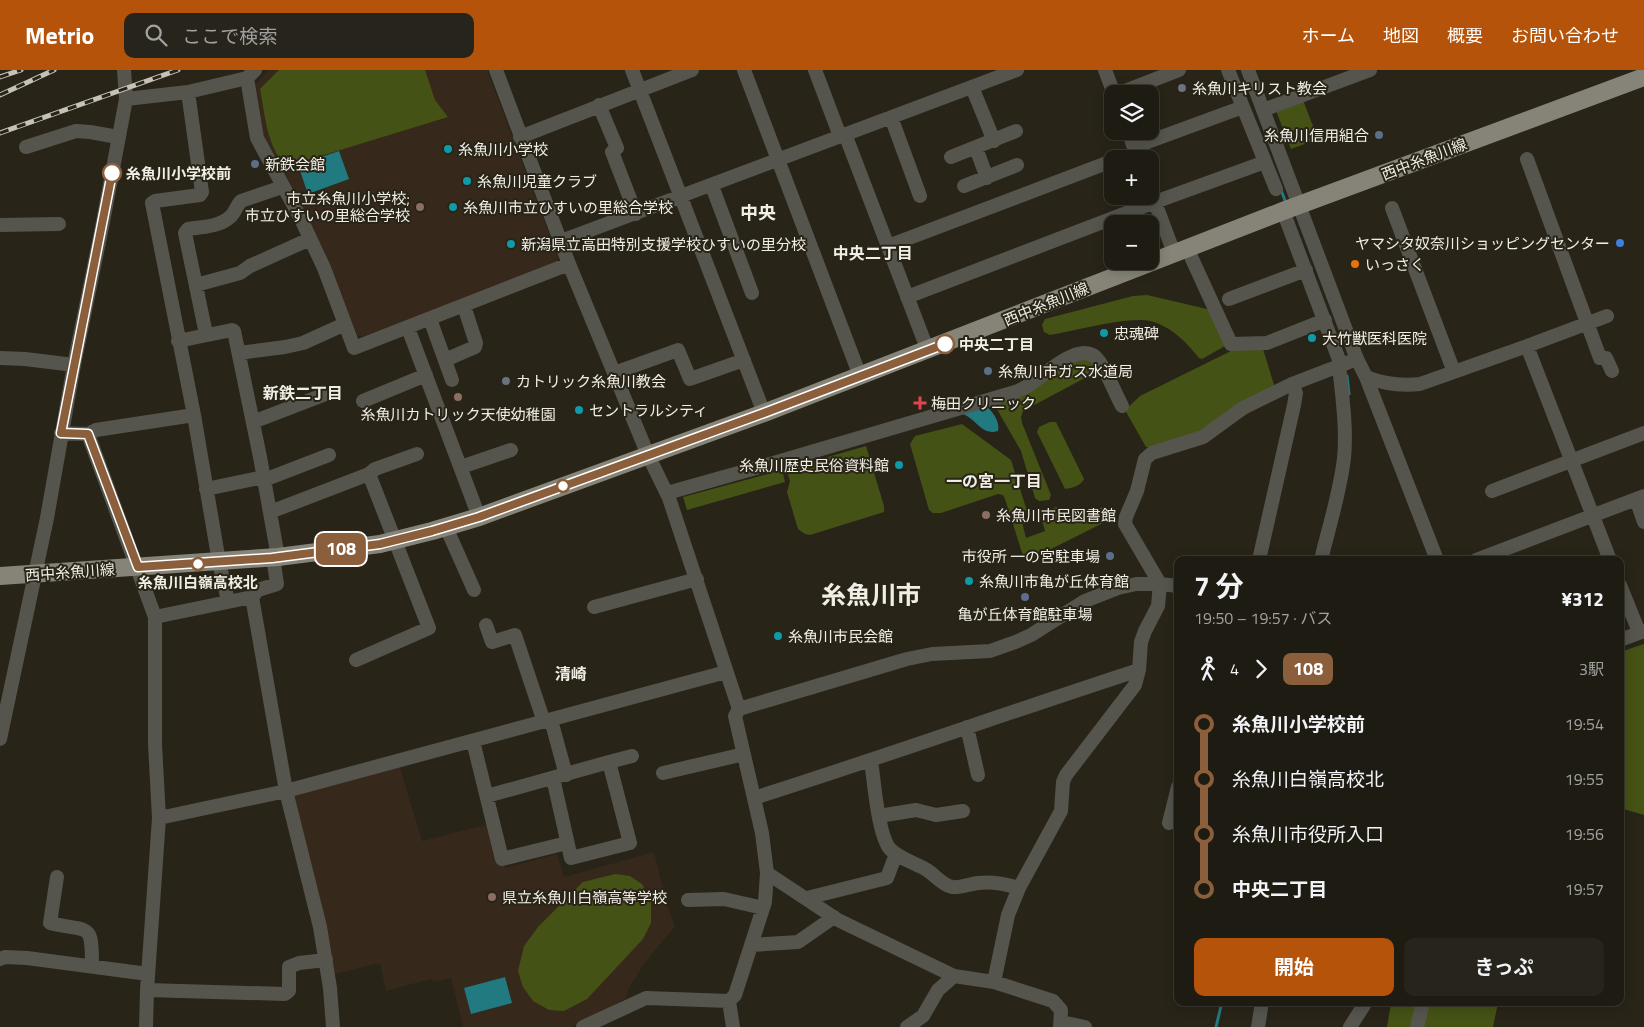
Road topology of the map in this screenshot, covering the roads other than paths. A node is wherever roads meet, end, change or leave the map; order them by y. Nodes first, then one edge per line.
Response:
1 (124, 70) edge
2 (496, 70) edge
3 (632, 70) edge
4 (692, 70) edge
5 (744, 70) edge
6 (815, 70) edge
7 (1014, 70) edge
8 (1105, 70) edge
9 (1179, 70) edge
10 (1228, 70) edge
11 (1248, 70) edge
12 (1370, 70) edge
13 (251, 74) edge
14 (1644, 77) edge
15 (1111, 85) edge
16 (1139, 85) edge
17 (972, 87) junction
18 (639, 90) junction
19 (188, 92) junction
20 (126, 99) junction
21 (599, 105) junction
22 (1243, 107) junction
23 (1263, 110) junction
24 (891, 117) junction
25 (1016, 131) dead end
26 (842, 135) junction
27 (118, 137) junction
28 (520, 137) junction
29 (994, 140) junction
30 (26, 147) dead end
31 (976, 148) junction
32 (1141, 150) edge
33 (951, 157) dead end
34 (1527, 159) dead end
35 (779, 160) junction
36 (1265, 162) junction
37 (1104, 164) edge
38 (1017, 166) dead end
39 (987, 178) junction
40 (712, 186) junction
41 (964, 186) dead end
42 (282, 187) junction
43 (1276, 189) dead end
44 (1159, 194) edge
45 (920, 196) dead end
46 (682, 197) junction
47 (1130, 205) edge
48 (1157, 205) edge
49 (1392, 208) dead end
50 (1291, 209) junction
51 (636, 214) junction
52 (59, 224) dead end
53 (0, 225) edge
54 (310, 239) junction
55 (560, 242) junction
56 (888, 246) junction
57 (1180, 251) junction
58 (569, 264) junction
59 (1306, 270) junction
60 (196, 285) junction
61 (752, 292) dead end
62 (907, 297) junction
63 (1229, 299) dead end
64 (464, 306) junction
65 (1608, 316) dead end
66 (430, 319) junction
67 (1325, 320) junction
68 (1588, 323) junction
69 (345, 324) junction
70 (408, 328) junction
71 (206, 334) junction
72 (178, 341) junction
73 (1527, 346) junction
74 (928, 351) junction
75 (239, 353) junction
76 (0, 358) edge
77 (1357, 359) junction
78 (445, 360) junction
79 (744, 360) junction
80 (74, 365) junction
81 (1340, 365) junction
82 (1612, 371) dead end
83 (1454, 372) junction
84 (614, 374) junction
85 (426, 375) junction
86 (860, 376) junction
87 (1366, 378) junction
88 (452, 380) dead end
89 (1292, 384) junction
90 (330, 392) dead end
91 (363, 401) dead end
92 (1122, 406) dead end
93 (764, 413) junction
94 (194, 415) junction
95 (252, 422) junction
96 (61, 433) junction
97 (1644, 433) edge
98 (88, 434) junction
99 (510, 450) dead end
100 (417, 454) dead end
101 (329, 455) dead end
102 (648, 455) junction
103 (1571, 461) junction
104 (461, 467) junction
105 (369, 474) junction
106 (264, 479) junction
107 (206, 489) junction
108 (1492, 491) dead end
109 (666, 493) junction
110 (1640, 497) edge
111 (270, 512) junction
112 (1592, 515) junction
113 (479, 517) junction
114 (1644, 522) edge
115 (446, 527) junction
116 (394, 540) junction
117 (1260, 556) edge
118 (1322, 556) edge
119 (1435, 556) edge
120 (1486, 556) edge
121 (1608, 556) edge
122 (275, 557) junction
123 (219, 562) junction
124 (138, 567) junction
125 (34, 575) junction
126 (0, 576) edge
127 (697, 579) junction
128 (1160, 584) junction
129 (1174, 586) edge
130 (474, 590) dead end
131 (1624, 594) edge
132 (252, 597) junction
133 (228, 601) junction
134 (594, 607) dead end
135 (155, 617) junction
136 (486, 625) dead end
137 (1641, 632) edge
138 (1624, 638) edge
139 (356, 660) dead end
140 (1139, 670) junction
141 (726, 672) junction
142 (739, 709) junction
143 (2, 715) edge
144 (548, 721) junction
145 (967, 727) junction
146 (0, 739) edge
147 (473, 741) junction
148 (744, 754) junction
149 (632, 756) dead end
150 (871, 760) junction
151 (609, 762) junction
152 (663, 773) dead end
153 (978, 775) dead end
154 (559, 777) junction
155 (286, 791) junction
156 (487, 796) junction
157 (754, 798) junction
158 (1174, 803) edge
159 (963, 810) dead end
160 (880, 816) junction
161 (158, 818) junction
162 (1169, 823) dead end
163 (567, 842) junction
164 (896, 854) junction
165 (767, 873) junction
166 (57, 877) dead end
167 (1019, 888) junction
168 (807, 898) junction
169 (688, 900) dead end
170 (763, 908) junction
171 (834, 917) junction
172 (752, 945) junction
173 (0, 959) edge
174 (326, 960) junction
175 (92, 966) junction
176 (148, 974) junction
177 (954, 976) junction
178 (994, 982) junction
179 (147, 990) junction
180 (729, 1001) junction
181 (1261, 1006) edge
182 (1363, 1006) edge
183 (1422, 1006) edge
184 (923, 1021) edge
185 (1060, 1024) edge
186 (146, 1027) edge
187 (333, 1027) edge
188 (583, 1027) edge
189 (733, 1027) edge
190 (907, 1027) edge
191 (1085, 1027) edge
192 (1258, 1027) edge
193 (1350, 1027) edge
194 (1417, 1027) edge

1 - 20 street
2 - 28 street
3 - 18 street
4 - 18 street
5 - 35 street
6 - 26 street
7 - 17 street
8 - 15 street
9 - 16 street
10 - 22 street
11 - 23 street
12 - 23 street
13 - 19 street
13 - 42 street
14 - 50 main road, 西中糸魚川線
17 - 24 street
17 - 29 street
18 - 21 street
18 - 46 street
19 - 20 street
19 - 72 street
20 - 27 street
21 - 28 street
21 - 51 street
22 - 32 street
22 - 36 street
23 - 50 street
24 - 26 street
24 - 45 street
25 - 29 street
26 - 35 street
26 - 56 street
27 - 30 street
27 - 80 street
28 - 55 street
29 - 31 street
31 - 33 street
31 - 39 street
34 - 68 street
35 - 40 street
35 - 86 street
36 - 43 street
36 - 44 street
37 - 56 street
38 - 39 street
39 - 41 street
40 - 46 street
40 - 61 street
42 - 54 street
42 - 60 street
46 - 51 street
46 - 79 street
47 - 62 street
48 - 57 street
49 - 83 street
50 - 57 main road, 西中糸魚川線
50 - 59 street
50 - 77 street
51 - 55 street
52 - 53 street
54 - 60 street
54 - 69 street
55 - 58 street
56 - 62 street
57 - 67 street
57 - 74 main road, 西中糸魚川線
58 - 64 street
58 - 84 street
59 - 63 street
59 - 67 street
60 - 71 street
62 - 74 street
64 - 66 street
64 - 78 street
65 - 68 street
66 - 70 street
66 - 78 street
67 - 81 street
68 - 73 street
68 - 82 street
69 - 70 street
69 - 75 street
70 - 85 street
71 - 72 street
71 - 75 street
72 - 94 street
73 - 83 street
73 - 103 street
74 - 86 main road, 西中糸魚川線
75 - 95 street
76 - 80 street
77 - 81 street
77 - 87 street
78 - 88 street
79 - 84 street
79 - 93 street
80 - 96 street
81 - 89 street
81 - 118 street
83 - 87 street
84 - 102 street
85 - 91 street
85 - 104 street
86 - 93 main road, 西中糸魚川線
87 - 119 street
89 - 117 street
89 - 128 street
90 - 95 street
92 - 109 street
93 - 102 main road, 西中糸魚川線
94 - 98 street
94 - 107 street
95 - 106 street
96 - 98 street
96 - 125 street
97 - 103 street
98 - 124 street
99 - 104 street
100 - 105 street
101 - 106 street
102 - 109 street
102 - 113 main road, 西中糸魚川線
103 - 108 street
103 - 112 street
104 - 113 street
105 - 111 street
105 - 116 street
106 - 107 street
106 - 111 street
107 - 123 street
109 - 127 street
110 - 112 street
110 - 114 street
111 - 122 street
112 - 120 street
112 - 121 street
113 - 115 main road, 西中糸魚川線
115 - 116 main road, 西中糸魚川線
115 - 130 street
116 - 122 main road, 西中糸魚川線
116 - 139 street
122 - 123 main road, 西中糸魚川線
122 - 132 street
123 - 124 main road, 西中糸魚川線
123 - 133 street
124 - 125 main road, 西中糸魚川線
124 - 135 street
125 - 126 main road, 西中糸魚川線
125 - 143 street
127 - 134 street
127 - 141 street
128 - 129 street
128 - 140 street
128 - 142 street
131 - 137 street
132 - 133 street
132 - 155 street
133 - 135 street
135 - 161 street
136 - 144 street
137 - 138 street
140 - 145 street
140 - 167 street
141 - 142 street
141 - 144 street
142 - 148 street
143 - 146 street
144 - 147 street
144 - 154 street
145 - 150 street
145 - 153 street
147 - 155 street
147 - 156 street
148 - 152 street
148 - 157 street
149 - 151 street
150 - 157 street
150 - 160 street
151 - 154 street
151 - 163 street
154 - 156 street
154 - 163 street
155 - 161 street
155 - 174 street
156 - 163 street
157 - 165 street
158 - 162 street
159 - 160 street
160 - 164 street
161 - 176 street
164 - 167 street
164 - 168 street
165 - 168 street
165 - 170 street
166 - 175 street
167 - 178 street
168 - 171 street
169 - 170 street
170 - 172 street
171 - 172 street
171 - 177 street
172 - 180 street
173 - 175 street
174 - 179 street
174 - 187 street
175 - 176 street
176 - 179 street
177 - 178 street
177 - 184 street
178 - 185 street
179 - 186 street
180 - 188 street
180 - 189 street
181 - 192 street
182 - 193 street
183 - 194 street
184 - 190 street
185 - 191 street

